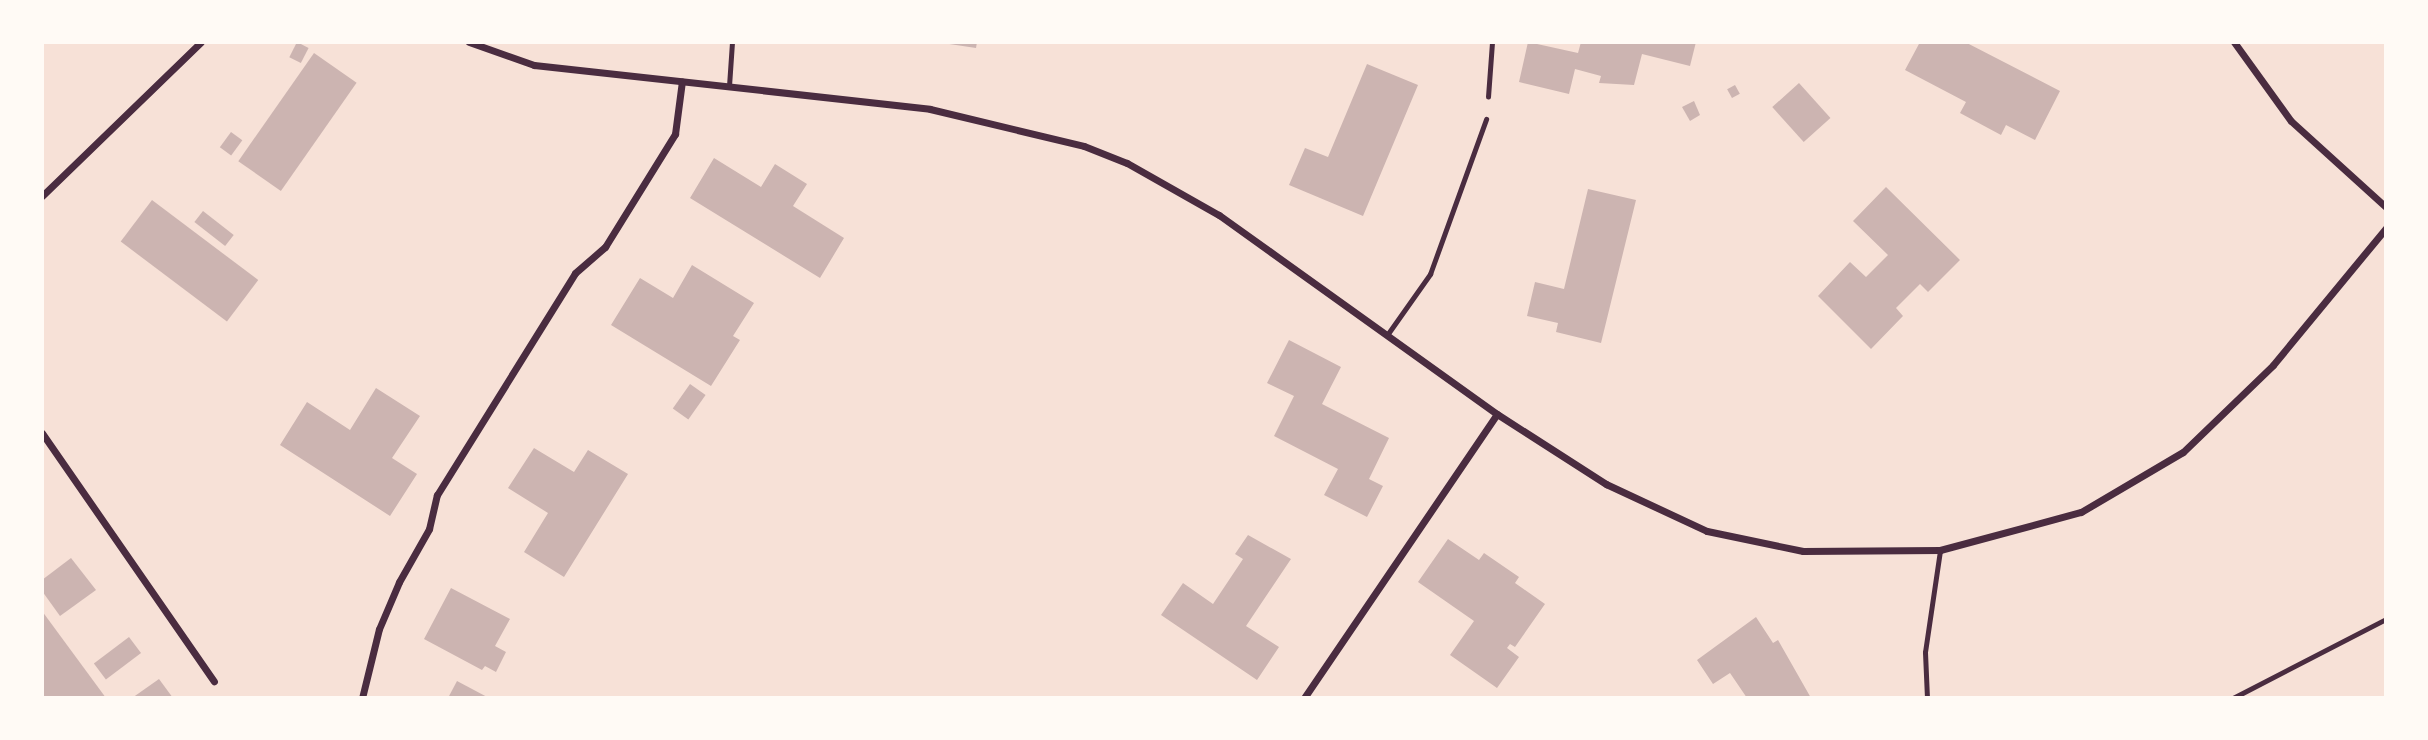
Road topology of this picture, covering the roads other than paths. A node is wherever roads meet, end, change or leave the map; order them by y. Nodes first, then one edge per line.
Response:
1 (201, 42) edge
2 (469, 42) edge
3 (732, 42) edge
4 (2234, 42) edge
5 (682, 81) junction
6 (729, 86) junction
7 (1486, 119) road end
8 (42, 196) edge
9 (2386, 207) edge
10 (2386, 228) edge
11 (1387, 335) junction
12 (1497, 414) junction
13 (42, 433) edge
14 (1940, 550) junction
15 (214, 681) dead end
16 (362, 698) edge
17 (1304, 698) edge
18 (1927, 698) edge

1 - 8 street
2 - 5 street
3 - 6 lane
4 - 9 street
5 - 6 street
5 - 16 street
6 - 11 street
7 - 11 lane
10 - 14 street
11 - 12 street
12 - 14 street
12 - 17 street
13 - 15 street
14 - 18 lane

